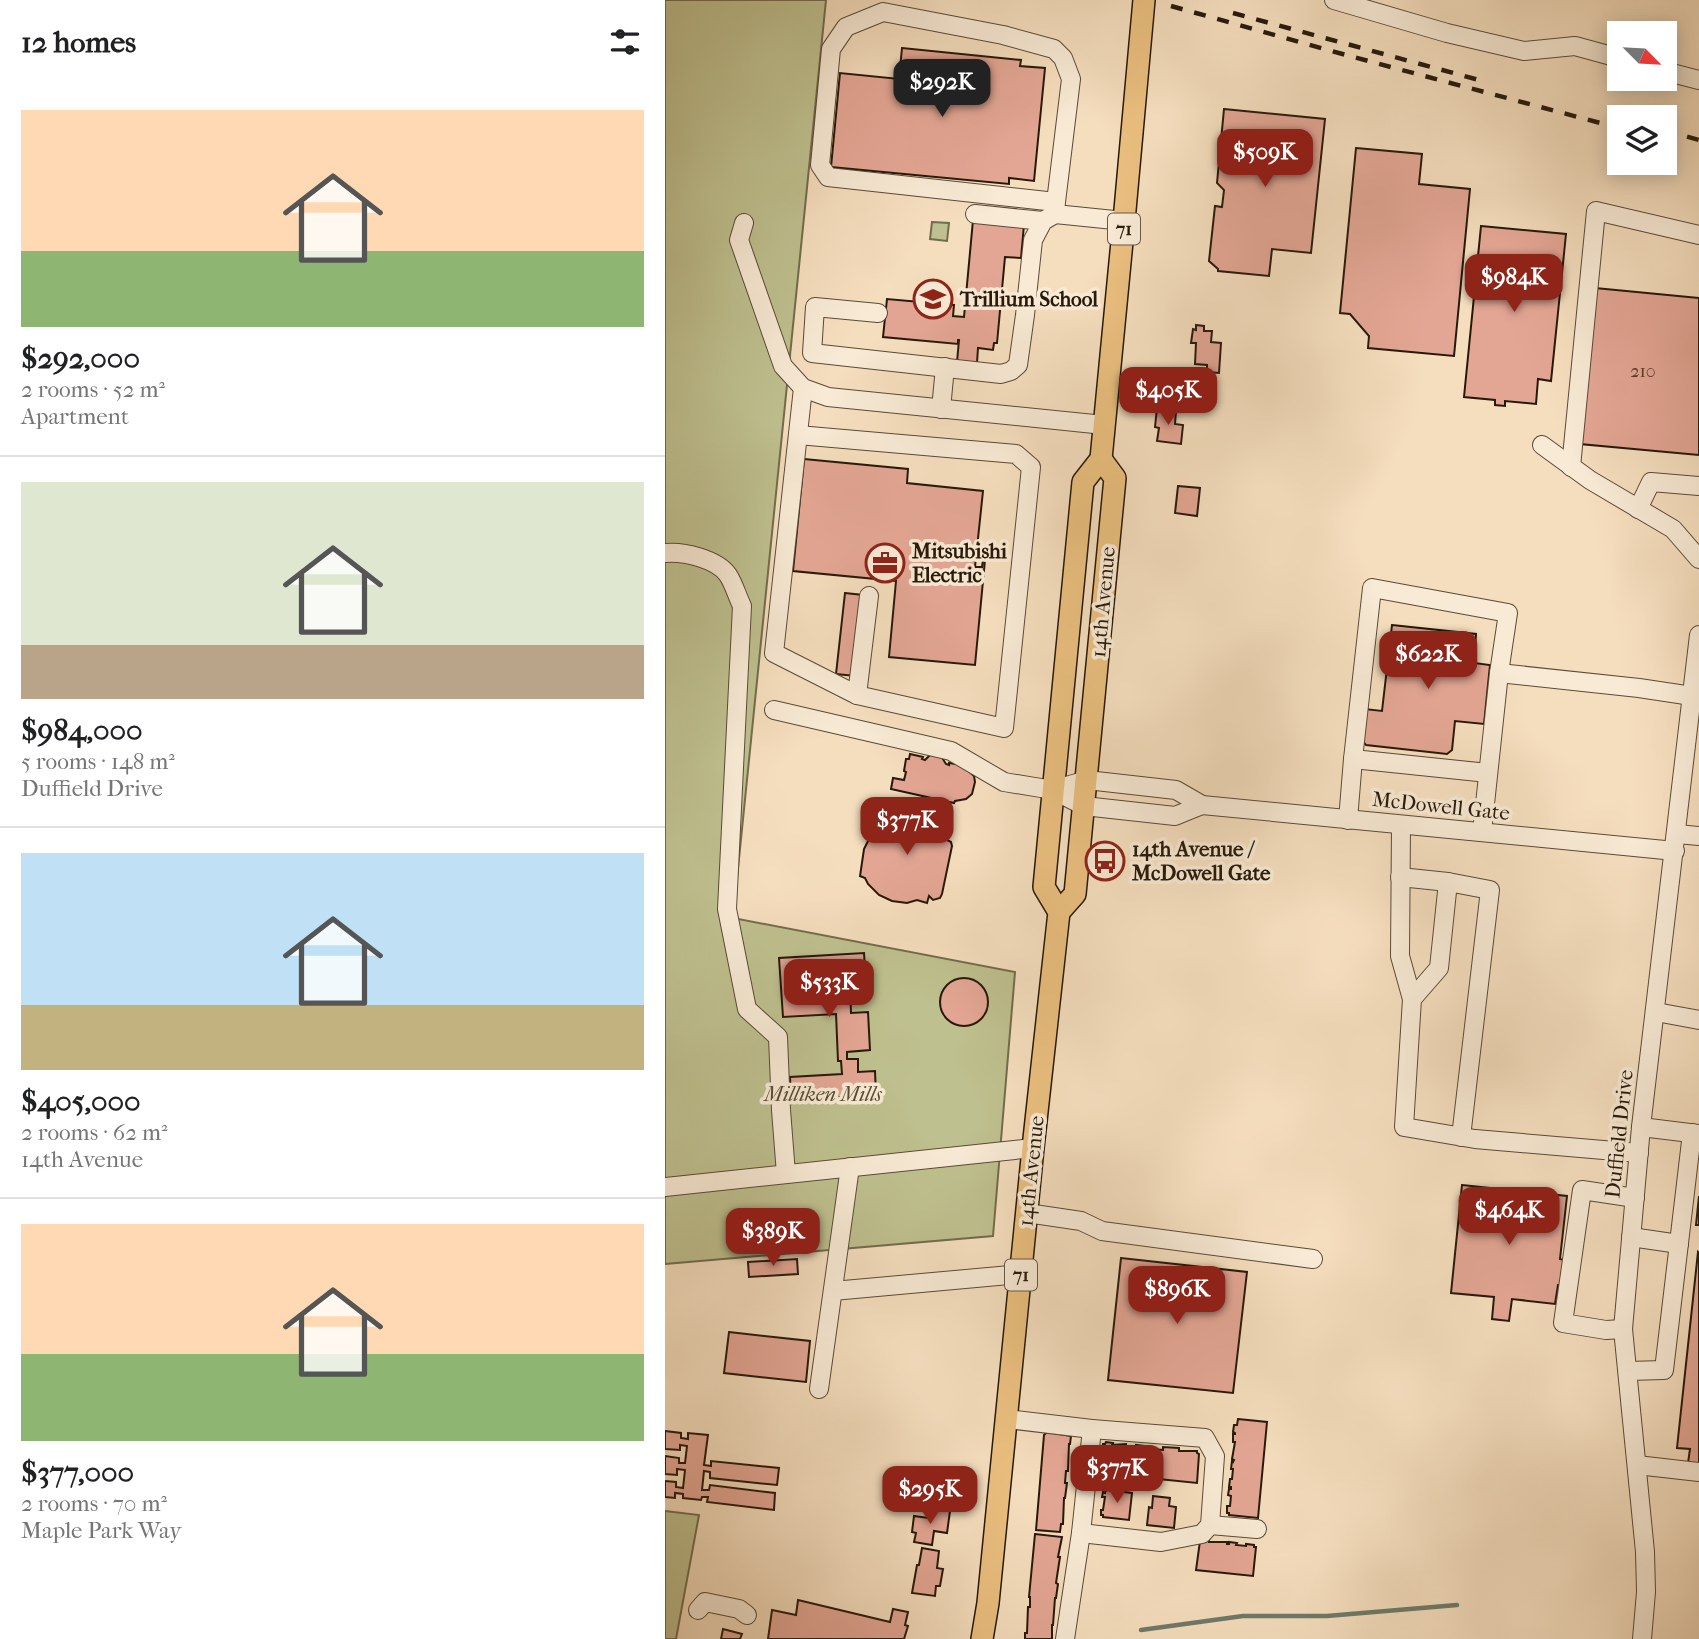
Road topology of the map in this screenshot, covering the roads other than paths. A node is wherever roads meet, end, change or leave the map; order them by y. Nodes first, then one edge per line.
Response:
1 (1143, 0) edge
2 (1333, 0) edge
3 (1607, 55) edge
4 (1677, 74) edge
5 (1699, 80) edge
6 (1051, 212) junction
7 (975, 214) dead end
8 (1125, 221) junction
9 (744, 223) dead end
10 (1699, 235) edge
11 (878, 313) dead end
12 (945, 367) junction
13 (803, 388) junction
14 (941, 409) junction
15 (1104, 425) junction
16 (798, 435) junction
17 (1542, 445) dead end
18 (1101, 458) junction
19 (1571, 467) junction
20 (1699, 486) edge
21 (1639, 509) junction
22 (665, 553) edge
23 (1699, 559) edge
24 (869, 596) dead end
25 (1699, 635) edge
26 (1499, 673) junction
27 (857, 695) junction
28 (1692, 696) junction
29 (774, 710) dead end
30 (1353, 759) junction
31 (1488, 772) junction
32 (1087, 780) junction
33 (1053, 790) junction
34 (1680, 803) junction
35 (1202, 805) junction
36 (1699, 805) edge
37 (1084, 806) junction
38 (1348, 820) junction
39 (1401, 825) junction
40 (1482, 832) junction
41 (1699, 836) edge
42 (1676, 843) junction
43 (1400, 877) junction
44 (1448, 883) junction
45 (1059, 912) junction
46 (1412, 999) junction
47 (1656, 1012) junction
48 (1699, 1020) edge
49 (1641, 1128) junction
50 (1696, 1133) edge
51 (1461, 1137) junction
52 (1033, 1148) junction
53 (1639, 1153) junction
54 (850, 1167) junction
55 (786, 1174) junction
56 (665, 1187) edge
57 (1635, 1198) junction
58 (1027, 1213) junction
59 (1631, 1237) junction
60 (1679, 1244) junction
61 (1313, 1259) dead end
62 (1021, 1275) junction
63 (833, 1291) junction
64 (1623, 1329) junction
65 (1628, 1371) junction
66 (819, 1389) dead end
67 (1007, 1419) junction
68 (1092, 1429) junction
69 (1637, 1465) junction
70 (1699, 1472) edge
71 (1210, 1525) junction
72 (1257, 1530) dead end
73 (1081, 1534) junction
74 (698, 1610) dead end
75 (747, 1615) dead end
76 (982, 1639) edge
77 (1065, 1639) edge
78 (1642, 1639) edge

1 - 8 main road, 14th Avenue / 71
2 - 3 street
4 - 5 street
6 - 6 street
6 - 7 street
6 - 8 street
6 - 12 street
8 - 15 main road, 14th Avenue / 71
9 - 13 street
10 - 19 street
11 - 12 street
12 - 14 street
13 - 14 street
13 - 16 street
14 - 15 street
15 - 18 main road, 14th Avenue / 71
16 - 27 street
16 - 27 street
17 - 19 street
18 - 32 main road, 14th Avenue / 71
18 - 33 main road, 14th Avenue / 71
19 - 21 street
20 - 21 street
21 - 23 street
22 - 55 street
24 - 27 street
25 - 28 street, Duffield Drive
26 - 28 street
26 - 30 street
26 - 31 street
28 - 34 street, Duffield Drive
29 - 33 street
30 - 31 street
30 - 38 street
31 - 40 street
32 - 33 street
32 - 35 street, McDowell Gate
32 - 37 main road, 14th Avenue / 71
33 - 37 street, McDowell Gate
33 - 45 main road, 14th Avenue / 71
34 - 36 street
34 - 42 street, Duffield Drive
35 - 37 street, McDowell Gate
35 - 38 street, McDowell Gate
37 - 45 main road, 14th Avenue / 71
38 - 39 street, McDowell Gate
39 - 40 street, McDowell Gate
39 - 43 street
40 - 42 street, McDowell Gate
41 - 42 street, McDowell Gate
42 - 47 street, Duffield Drive
43 - 44 street
43 - 46 street
44 - 46 street
44 - 51 street
45 - 52 main road, 14th Avenue / 71
46 - 51 street
47 - 48 street
47 - 49 street, Duffield Drive
49 - 50 street
49 - 53 street, Duffield Drive
50 - 60 street
51 - 53 street
52 - 54 street
52 - 58 main road, 14th Avenue / 71
53 - 57 street, Duffield Drive
54 - 55 street
54 - 63 street
55 - 56 street
57 - 59 street, Duffield Drive
57 - 64 street
58 - 61 street
58 - 62 main road, 14th Avenue / 71
59 - 60 street
59 - 64 street, Duffield Drive
60 - 65 street
62 - 63 street
62 - 67 main road, 14th Avenue / 71
63 - 66 street
64 - 65 street, Duffield Drive
65 - 69 street, Duffield Drive
67 - 68 street
67 - 76 main road, 14th Avenue / 71
68 - 71 street
68 - 73 street
69 - 70 street
69 - 78 street, Duffield Drive
71 - 72 street
71 - 73 street
73 - 77 street
74 - 75 street

